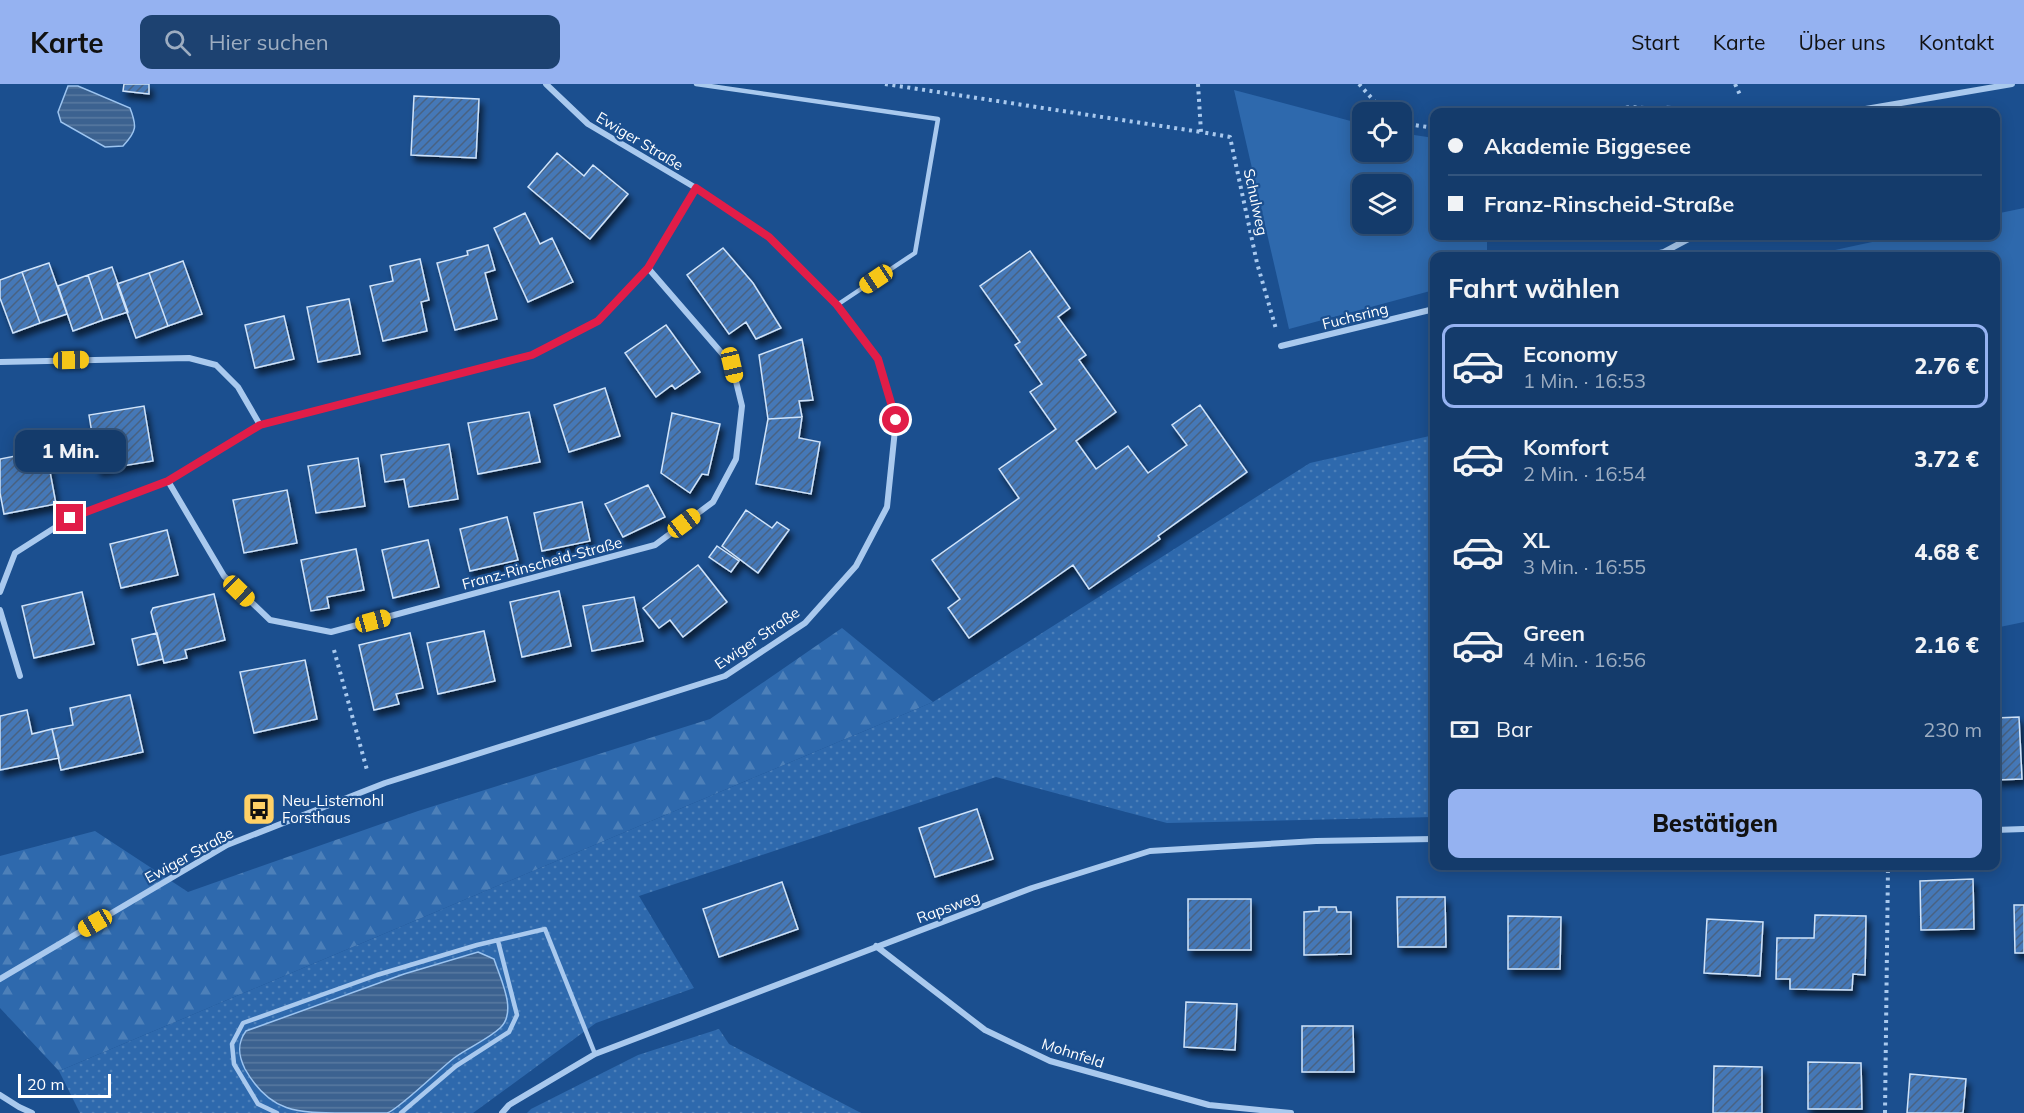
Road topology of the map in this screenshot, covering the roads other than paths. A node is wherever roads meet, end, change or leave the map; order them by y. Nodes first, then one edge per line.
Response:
1 (546, 84) edge
2 (696, 84) edge
3 (2012, 84) edge
4 (1871, 108) edge
5 (696, 188) junction
6 (1686, 240) edge
7 (1664, 252) edge
8 (648, 268) junction
9 (837, 305) junction
10 (1430, 310) edge
11 (1281, 346) road end
12 (0, 362) edge
13 (260, 425) junction
14 (168, 481) junction
15 (0, 592) edge
16 (0, 610) edge
17 (20, 676) dead end
18 (2000, 830) edge
19 (2024, 830) edge
20 (1430, 839) edge
21 (498, 941) junction
22 (876, 946) junction
23 (0, 979) edge
24 (596, 1054) junction
25 (0, 1095) edge
26 (33, 1113) edge
27 (277, 1113) edge
28 (401, 1113) edge
29 (502, 1113) edge
30 (1292, 1113) edge

1 - 5 street, Ewiger Straße
2 - 9 lane
3 - 4 street
5 - 8 street
5 - 9 street, Ewiger Straße
6 - 7 street
8 - 13 street
8 - 14 street, Franz-Rinscheid-Straße
9 - 23 street, Ewiger Straße
10 - 11 street, Fuchsring
12 - 13 street
13 - 14 street
14 - 15 street
16 - 17 street
18 - 19 street
20 - 22 street, Rapsweg
21 - 24 lane
21 - 27 lane
21 - 28 lane
22 - 24 street, Rapsweg
22 - 30 street, Mohnfeld
24 - 29 street, Rapsweg
25 - 26 street

